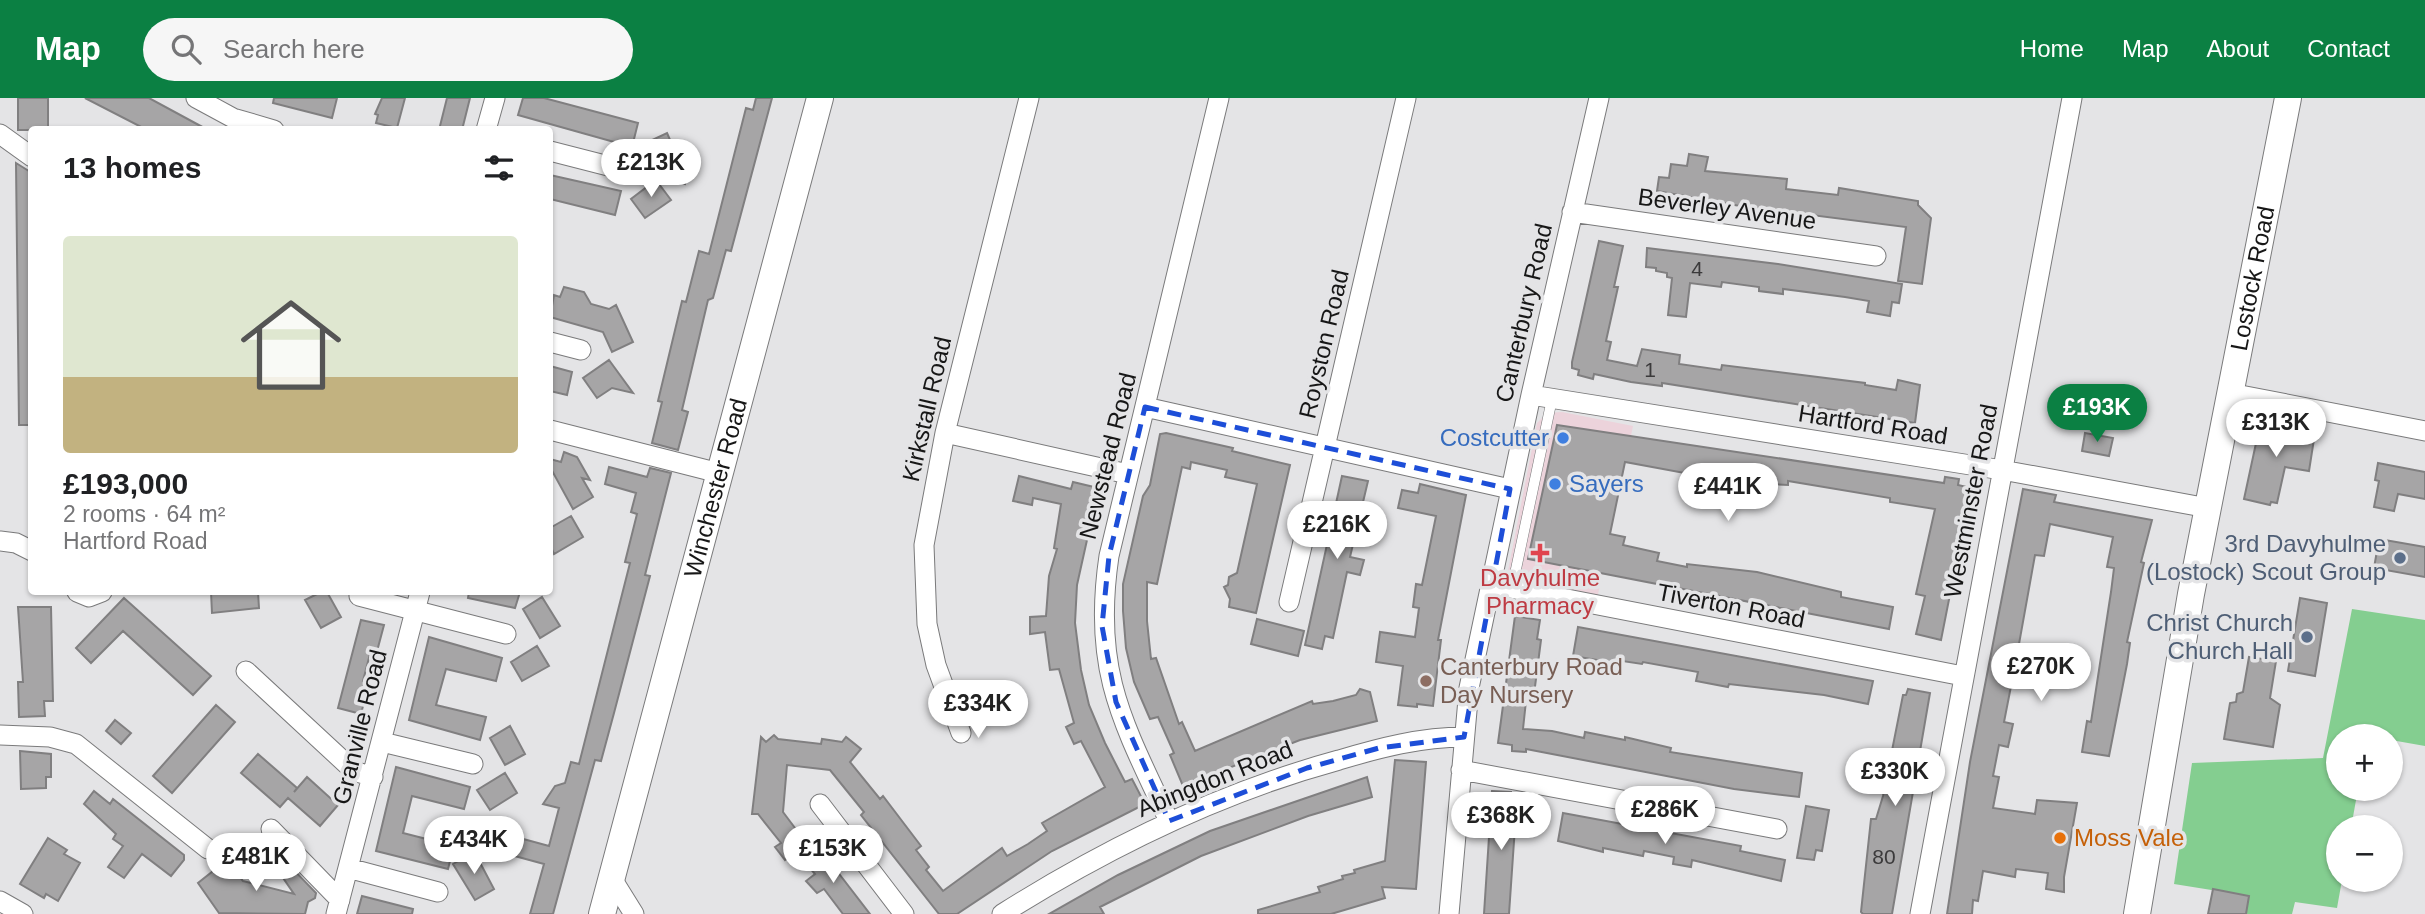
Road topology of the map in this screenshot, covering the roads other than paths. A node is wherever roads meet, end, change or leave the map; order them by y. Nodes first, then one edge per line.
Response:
1 (196, 98) edge
2 (495, 98) edge
3 (820, 98) edge
4 (1029, 98) edge
5 (1219, 98) edge
6 (1406, 98) edge
7 (1599, 98) edge
8 (2072, 98) edge
9 (2288, 98) edge
10 (261, 126) edge
11 (487, 126) edge
12 (0, 134) edge
13 (553, 152) edge
14 (28, 154) edge
15 (628, 171) dead end
16 (1572, 212) junction
17 (1876, 256) dead end
18 (553, 343) edge
19 (581, 350) dead end
20 (2230, 393) junction
21 (1531, 395) junction
22 (1552, 399) junction
23 (1146, 407) junction
24 (553, 431) edge
25 (2425, 431) edge
26 (945, 433) junction
27 (1325, 448) junction
28 (2002, 470) junction
29 (719, 473) junction
30 (1128, 474) junction
31 (1510, 489) junction
32 (2208, 508) junction
33 (0, 541) edge
34 (28, 549) edge
35 (1490, 584) junction
36 (1512, 588) junction
37 (359, 596) dead end
38 (417, 601) edge
39 (1289, 602) dead end
40 (506, 634) dead end
41 (246, 671) dead end
42 (1963, 676) junction
43 (961, 733) dead end
44 (0, 735) edge
45 (1464, 737) junction
46 (382, 742) junction
47 (473, 764) dead end
48 (1461, 770) junction
49 (373, 777) junction
50 (820, 804) dead end
51 (1169, 821) junction
52 (271, 829) dead end
53 (1777, 830) dead end
54 (208, 849) dead end
55 (348, 868) junction
56 (611, 877) junction
57 (438, 892) dead end
58 (0, 901) edge
59 (338, 907) edge
60 (23, 914) edge
61 (601, 914) edge
62 (634, 914) edge
63 (904, 914) edge
64 (1002, 914) edge
65 (1449, 914) edge
66 (1920, 914) edge
67 (2137, 914) edge

1 - 10 street
2 - 11 street
3 - 29 street, Winchester Road
4 - 26 street, Kirkstall Road
5 - 23 street, Newstead Road
6 - 27 street, Royston Road
7 - 16 street, Canterbury Road
8 - 28 street, Westminster Road
9 - 20 street, Lostock Road
12 - 14 street
13 - 15 street
16 - 17 street, Beverley Avenue
16 - 21 street, Canterbury Road
18 - 19 street
20 - 25 street
20 - 32 street, Lostock Road
21 - 22 street, Hartford Road
21 - 31 street, Canterbury Road
22 - 28 street, Hartford Road
22 - 36 lane
23 - 27 street
23 - 30 street, Newstead Road
24 - 29 street
26 - 30 street
26 - 43 street, Kirkstall Road
27 - 31 street
27 - 39 street, Royston Road
28 - 32 street, Hartford Road
28 - 42 street, Westminster Road
29 - 56 street, Winchester Road
30 - 51 street, Newstead Road
31 - 35 street, Canterbury Road
32 - 67 street, Lostock Road
33 - 34 street
35 - 36 street, Tiverton Road
35 - 45 street, Canterbury Road
36 - 42 street, Tiverton Road
37 - 38 street
38 - 40 street
38 - 46 street, Granville Road
41 - 49 street
42 - 66 street, Westminster Road
44 - 54 street
45 - 48 street, Canterbury Road
45 - 51 street, Abingdon Road
46 - 47 street
46 - 49 street, Granville Road
48 - 53 street
48 - 65 street, Canterbury Road
49 - 55 street, Granville Road
50 - 63 street
51 - 64 street, Abingdon Road
52 - 59 street
55 - 57 street
55 - 59 street, Granville Road
56 - 61 street, Winchester Road
56 - 62 street
58 - 60 street

